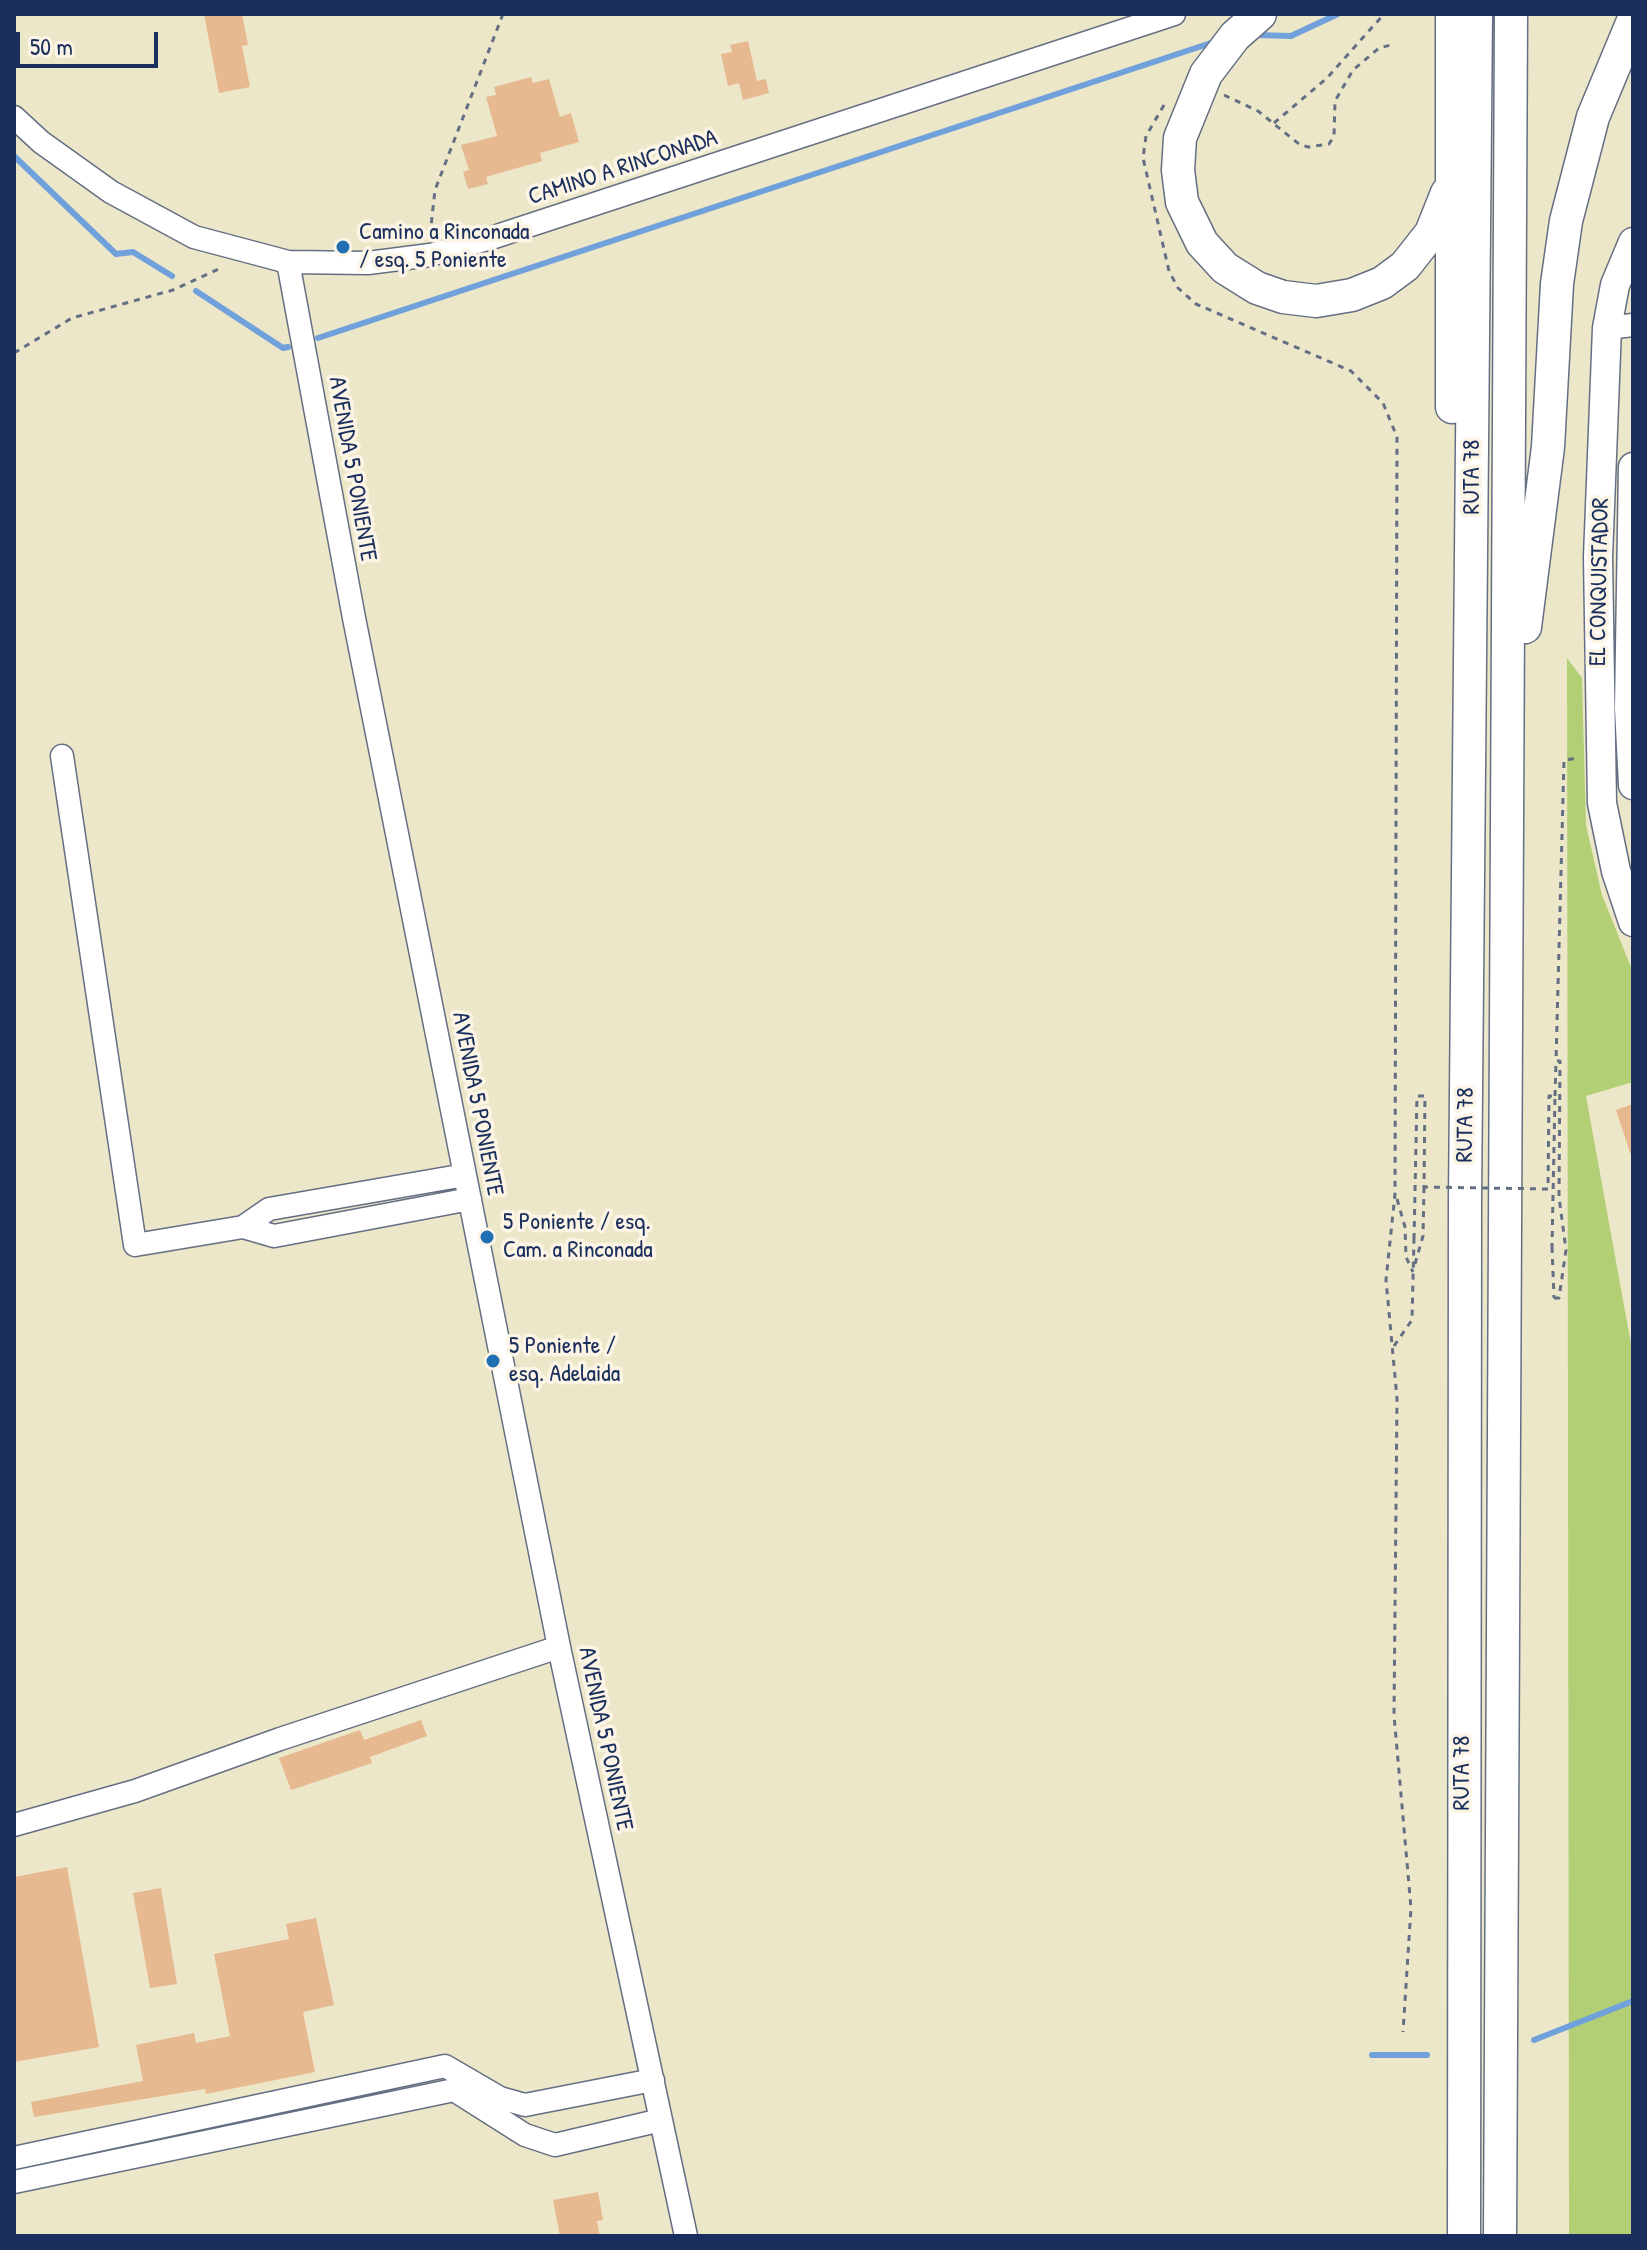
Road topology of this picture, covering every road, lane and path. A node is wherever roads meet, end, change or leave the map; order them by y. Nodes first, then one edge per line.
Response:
1 (503, 14) edge
2 (1174, 14) edge
3 (1260, 14) edge
4 (1384, 14) edge
5 (1452, 14) edge
6 (1476, 14) edge
7 (1511, 14) edge
8 (1633, 21) edge
9 (1391, 45) dead end
10 (1197, 91) junction
11 (1167, 103) dead end
12 (14, 117) edge
13 (1274, 123) junction
14 (1452, 171) junction
15 (1633, 242) edge
16 (243, 253) junction
17 (430, 255) junction
18 (288, 262) junction
19 (1620, 327) edge
20 (14, 353) edge
21 (1633, 467) edge
22 (1632, 550) edge
23 (1631, 676) edge
24 (1599, 687) junction
25 (1471, 736) junction
26 (62, 756) dead end
27 (1600, 757) junction
28 (1633, 785) edge
29 (1506, 813) junction
30 (1633, 922) edge
31 (1556, 1061) junction
32 (1555, 1096) junction
33 (465, 1175) junction
34 (1424, 1187) junction
35 (1395, 1194) junction
36 (470, 1199) junction
37 (243, 1227) junction
38 (1413, 1272) junction
39 (1393, 1347) junction
40 (559, 1647) junction
41 (14, 1825) edge
42 (1403, 2032) dead end
43 (653, 2080) junction
44 (661, 2120) junction
45 (14, 2158) edge
46 (14, 2182) edge
47 (686, 2236) edge
48 (1464, 2236) edge
49 (1500, 2236) edge

1 - 17 path
2 - 17 street, CAMINO A RINCONADA
3 - 10 highway
4 - 13 path
5 - 14 highway
6 - 25 highway, RUTA 78
7 - 29 highway, RUTA 78
8 - 29 highway
9 - 13 path
10 - 13 path
10 - 14 highway
11 - 35 path
12 - 16 street, CAMINO A RINCONADA
14 - 25 highway
15 - 19 main road, EL CONQUISTADOR
16 - 18 street, CAMINO A RINCONADA
16 - 20 path
17 - 18 street, CAMINO A RINCONADA
18 - 33 street, AVENIDA 5 PONIENTE
19 - 24 main road, EL CONQUISTADOR
21 - 22 main road, EL CONQUISTADOR
22 - 23 main road, EL CONQUISTADOR
23 - 24 street
23 - 28 main road, EL CONQUISTADOR
24 - 27 main road, EL CONQUISTADOR
25 - 48 highway, RUTA 78
26 - 37 street
27 - 30 main road, EL CONQUISTADOR
27 - 31 path
29 - 49 highway, RUTA 78
31 - 32 path
31 - 32 path, bridge
32 - 34 path, bridge
33 - 36 street, AVENIDA 5 PONIENTE
33 - 37 street
34 - 38 path
34 - 38 path, bridge
35 - 38 path
35 - 39 path
36 - 37 street
36 - 40 street, AVENIDA 5 PONIENTE
38 - 39 path
39 - 42 path
40 - 41 street
40 - 43 street, AVENIDA 5 PONIENTE
43 - 44 street, AVENIDA 5 PONIENTE
43 - 45 street
44 - 46 street
44 - 47 street, AVENIDA 5 PONIENTE

